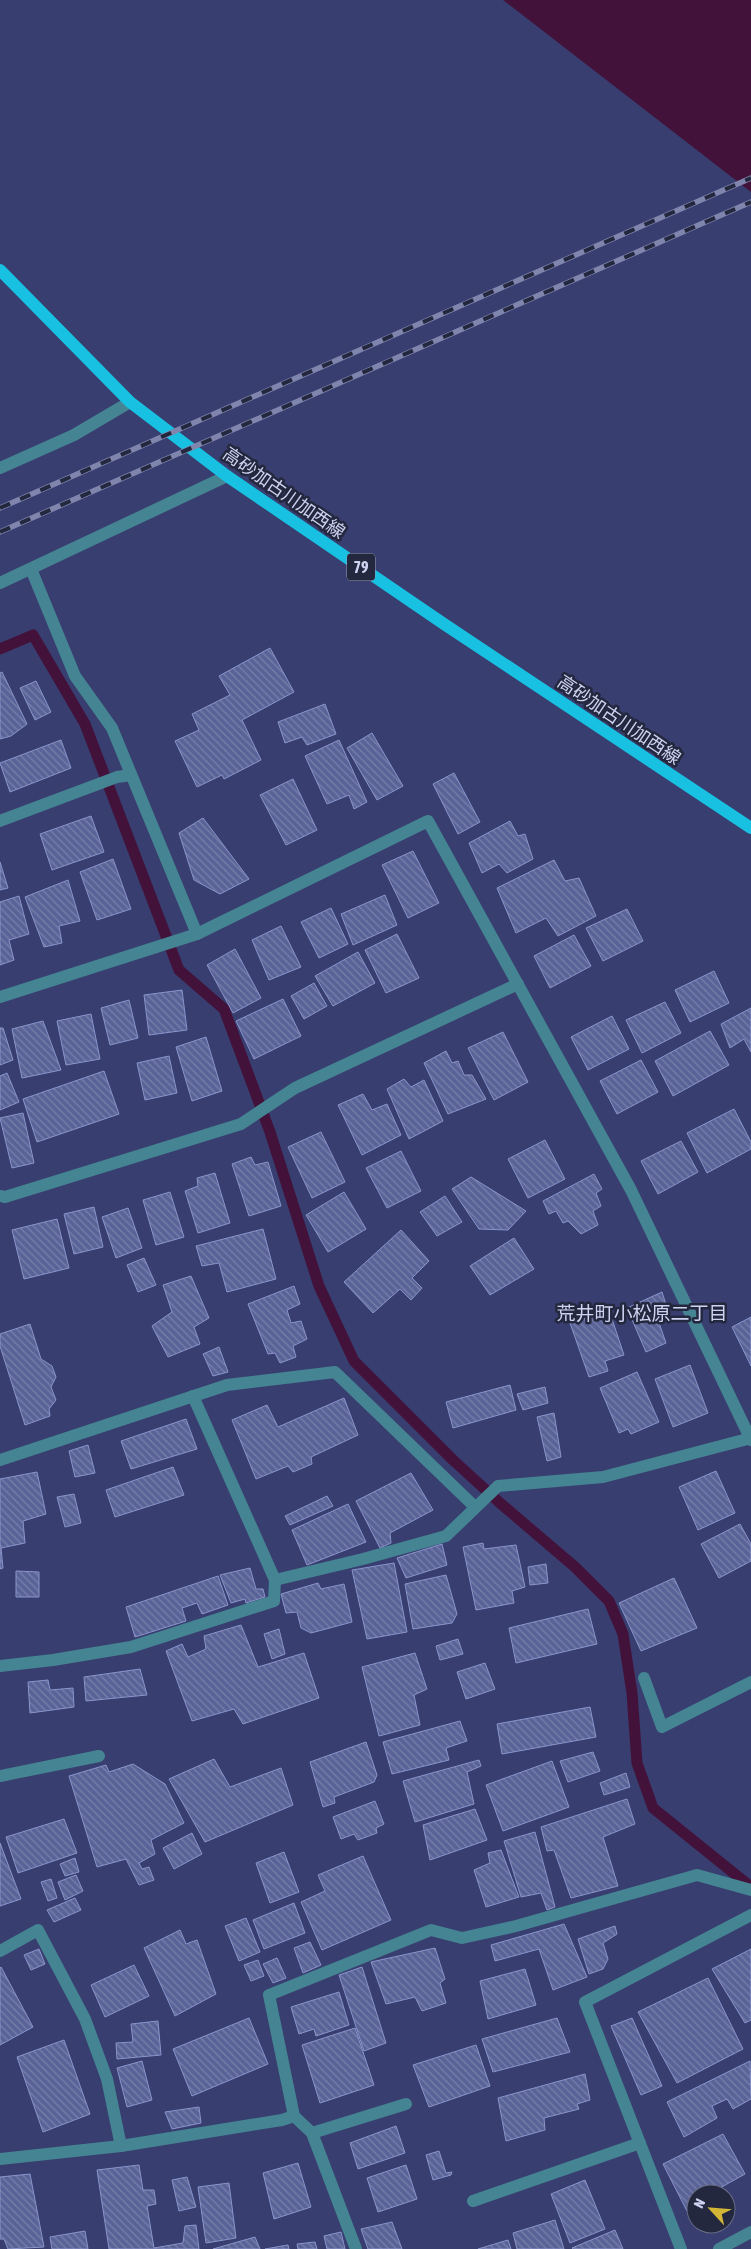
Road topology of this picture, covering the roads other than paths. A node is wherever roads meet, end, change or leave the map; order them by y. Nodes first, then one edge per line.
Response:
1 (0, 270) edge
2 (130, 402) junction
3 (0, 468) edge
4 (227, 476) junction
5 (31, 569) junction
6 (0, 583) edge
7 (131, 775) junction
8 (0, 821) edge
9 (751, 828) edge
10 (197, 934) junction
11 (518, 984) junction
12 (0, 997) edge
13 (0, 1196) edge
14 (193, 1396) junction
15 (751, 1439) edge
16 (0, 1460) edge
17 (474, 1508) junction
18 (275, 1580) junction
19 (0, 1666) edge
20 (644, 1678) dead end
21 (751, 1682) edge
22 (99, 1756) dead end
23 (0, 1776) edge
24 (751, 1890) edge
25 (751, 1916) edge
26 (2, 1948) edge
27 (406, 2104) dead end
28 (294, 2116) junction
29 (312, 2133) junction
30 (640, 2143) junction
31 (121, 2146) junction
32 (0, 2159) edge
33 (473, 2201) dead end
34 (751, 2232) edge
35 (356, 2249) edge
36 (681, 2249) edge
37 (719, 2249) edge

1 - 2 main road, 高砂加古川加西線 / 79
2 - 3 street
2 - 4 main road, 高砂加古川加西線 / 79
4 - 5 street
4 - 9 main road, 高砂加古川加西線 / 79
5 - 6 street
5 - 7 street
7 - 8 street
7 - 10 street
10 - 11 street
10 - 12 street
11 - 13 street
11 - 15 street
14 - 16 street
14 - 17 street
14 - 18 street
15 - 17 street
17 - 18 street
18 - 19 street
20 - 21 street
22 - 23 street
24 - 28 street
25 - 30 street
26 - 31 street
27 - 29 street
28 - 29 street
28 - 31 street
29 - 35 street
30 - 33 street
30 - 36 street
31 - 32 street
34 - 37 street

